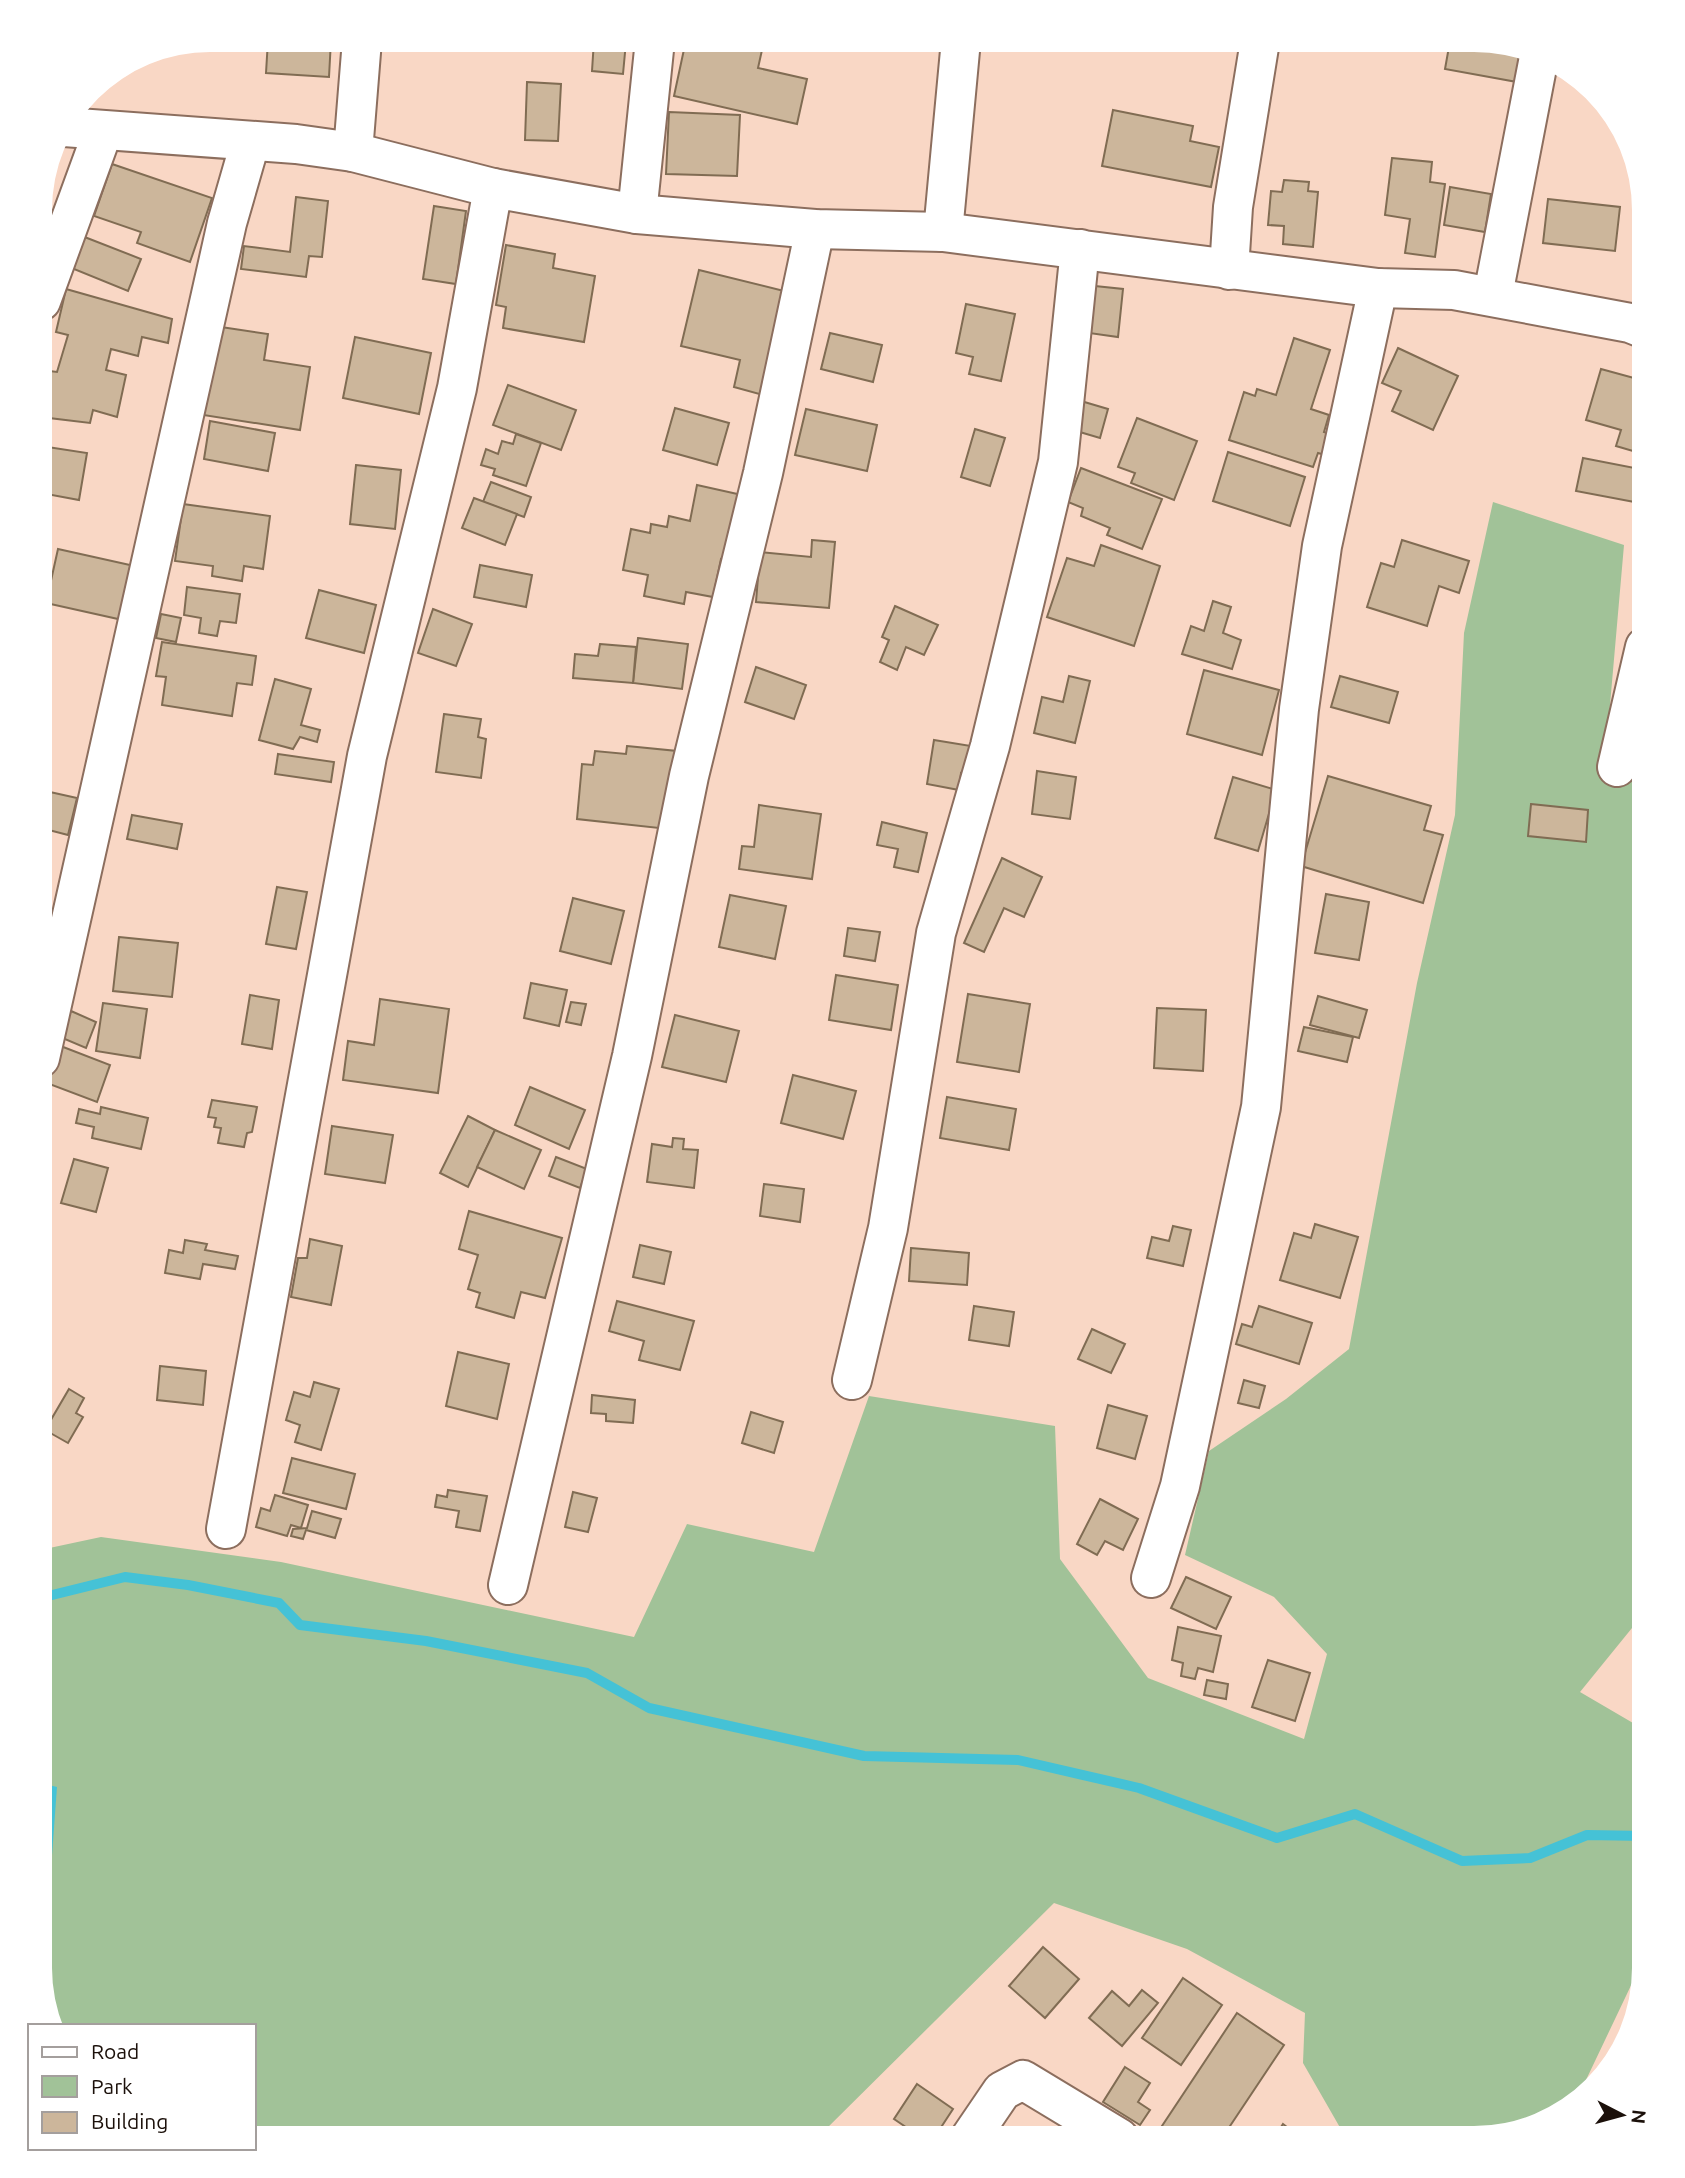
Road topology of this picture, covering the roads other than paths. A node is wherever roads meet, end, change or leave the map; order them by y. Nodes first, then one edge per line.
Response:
1 (361, 53) edge
2 (654, 53) edge
3 (960, 53) edge
4 (1258, 53) edge
5 (1537, 66) edge
6 (76, 128) edge
7 (103, 131) junction
8 (250, 144) junction
9 (353, 152) junction
10 (494, 188) junction
11 (636, 214) junction
12 (815, 229) junction
13 (943, 232) junction
14 (1080, 249) junction
15 (53, 268) edge
16 (1229, 270) junction
17 (1378, 288) junction
18 (1493, 295) junction
19 (1632, 324) edge
20 (1632, 703) edge
21 (1617, 767) dead end
22 (53, 1002) edge
23 (852, 1380) dead end
24 (226, 1529) dead end
25 (1151, 1578) dead end
26 (508, 1585) dead end
27 (978, 2126) edge
28 (1099, 2126) edge

1 - 9 street
2 - 11 street
3 - 13 street
4 - 16 street
5 - 18 street
6 - 7 street
7 - 8 street
7 - 15 street
8 - 9 street
8 - 22 street
9 - 10 street
10 - 11 street
10 - 24 street
11 - 12 street
12 - 13 street
12 - 26 street
13 - 14 street
14 - 16 street
14 - 23 street
16 - 17 street
17 - 18 street
17 - 25 street
18 - 19 street
20 - 21 street
27 - 28 street

